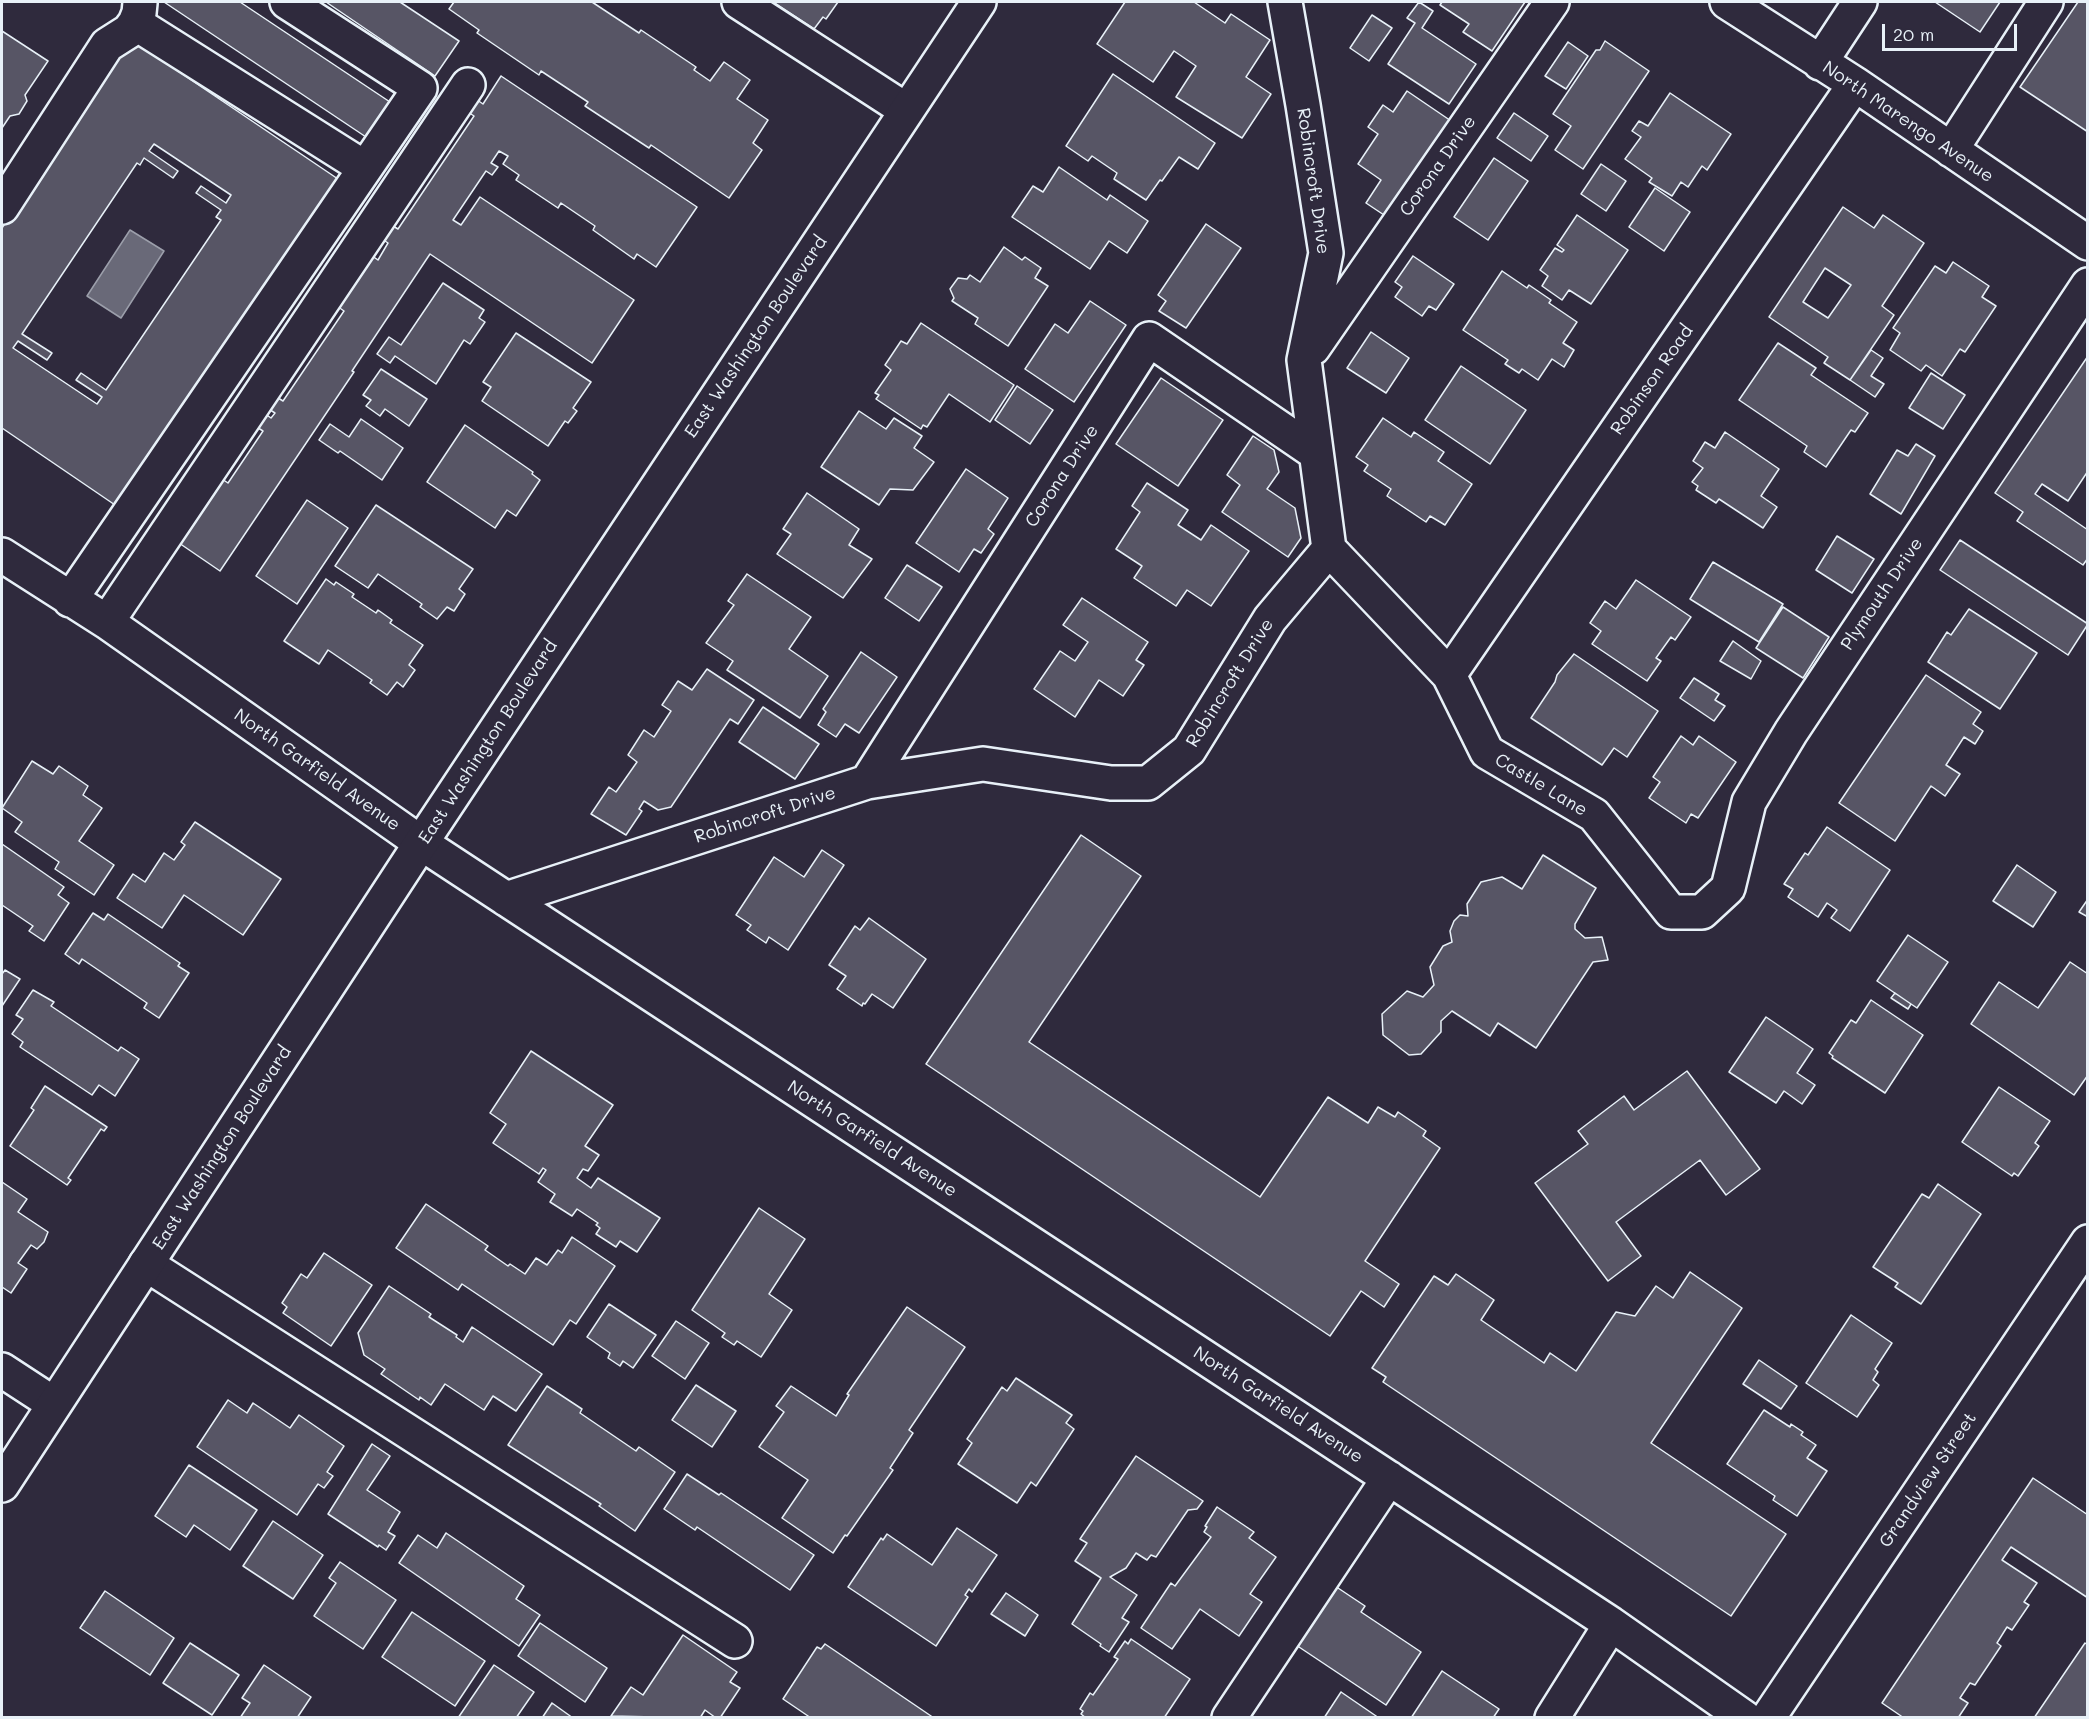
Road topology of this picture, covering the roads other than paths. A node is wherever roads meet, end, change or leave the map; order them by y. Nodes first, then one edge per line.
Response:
1 (287, 2) edge
2 (739, 2) edge
3 (979, 2) edge
4 (1285, 2) edge
5 (1552, 2) edge
6 (1728, 2) edge
7 (1860, 2) edge
8 (2046, 2) edge
9 (137, 12) edge
10 (1820, 63) junction
11 (1855, 84) junction
12 (468, 85) dead end
13 (906, 110) junction
14 (1951, 150) junction
15 (364, 168) junction
16 (2, 207) edge
17 (2088, 243) edge
18 (2088, 285) edge
19 (1304, 360) junction
20 (1316, 453) junction
21 (1329, 549) junction
22 (2, 555) edge
23 (70, 600) junction
24 (107, 622) junction
25 (1449, 675) junction
26 (867, 782) junction
27 (421, 843) junction
28 (506, 899) junction
29 (1702, 912) joint
30 (2088, 1242) edge
31 (146, 1264) junction
32 (2, 1370) edge
33 (54, 1404) junction
34 (1389, 1478) junction
35 (2, 1485) edge
36 (1611, 1624) junction
37 (735, 1641) dead end
38 (1229, 1718) edge
39 (1552, 1718) edge
40 (1745, 1718) edge
41 (1768, 1718) edge

1 - 15 street
2 - 13 street
3 - 13 street, East Washington Boulevard
4 - 19 street, Robincroft Drive
5 - 19 street, Corona Drive
6 - 10 street, North Marengo Avenue
7 - 10 street
8 - 14 street
9 - 15 street
9 - 16 street
10 - 11 street, North Marengo Avenue
11 - 14 street, North Marengo Avenue
11 - 25 street, Robinson Road
12 - 24 street
13 - 27 street, East Washington Boulevard
14 - 17 street, North Marengo Avenue
15 - 23 street
18 - 29 street, Plymouth Drive
19 - 20 street, Robincroft Drive
20 - 21 street, Robincroft Drive
20 - 26 street, Corona Drive
21 - 25 street, Castle Lane
21 - 26 street, Robincroft Drive
22 - 23 street, North Garfield Avenue
23 - 24 street, North Garfield Avenue
24 - 27 street, North Garfield Avenue
25 - 29 street, Castle Lane
26 - 28 street, Robincroft Drive
27 - 28 street, North Garfield Avenue
27 - 31 street, East Washington Boulevard
28 - 34 street, North Garfield Avenue
30 - 41 street, Grandview Street
31 - 33 street, East Washington Boulevard
31 - 37 street
32 - 33 street
33 - 35 street, East Washington Boulevard
34 - 36 street, North Garfield Avenue
34 - 38 street
36 - 39 street
36 - 40 street, North Garfield Avenue

